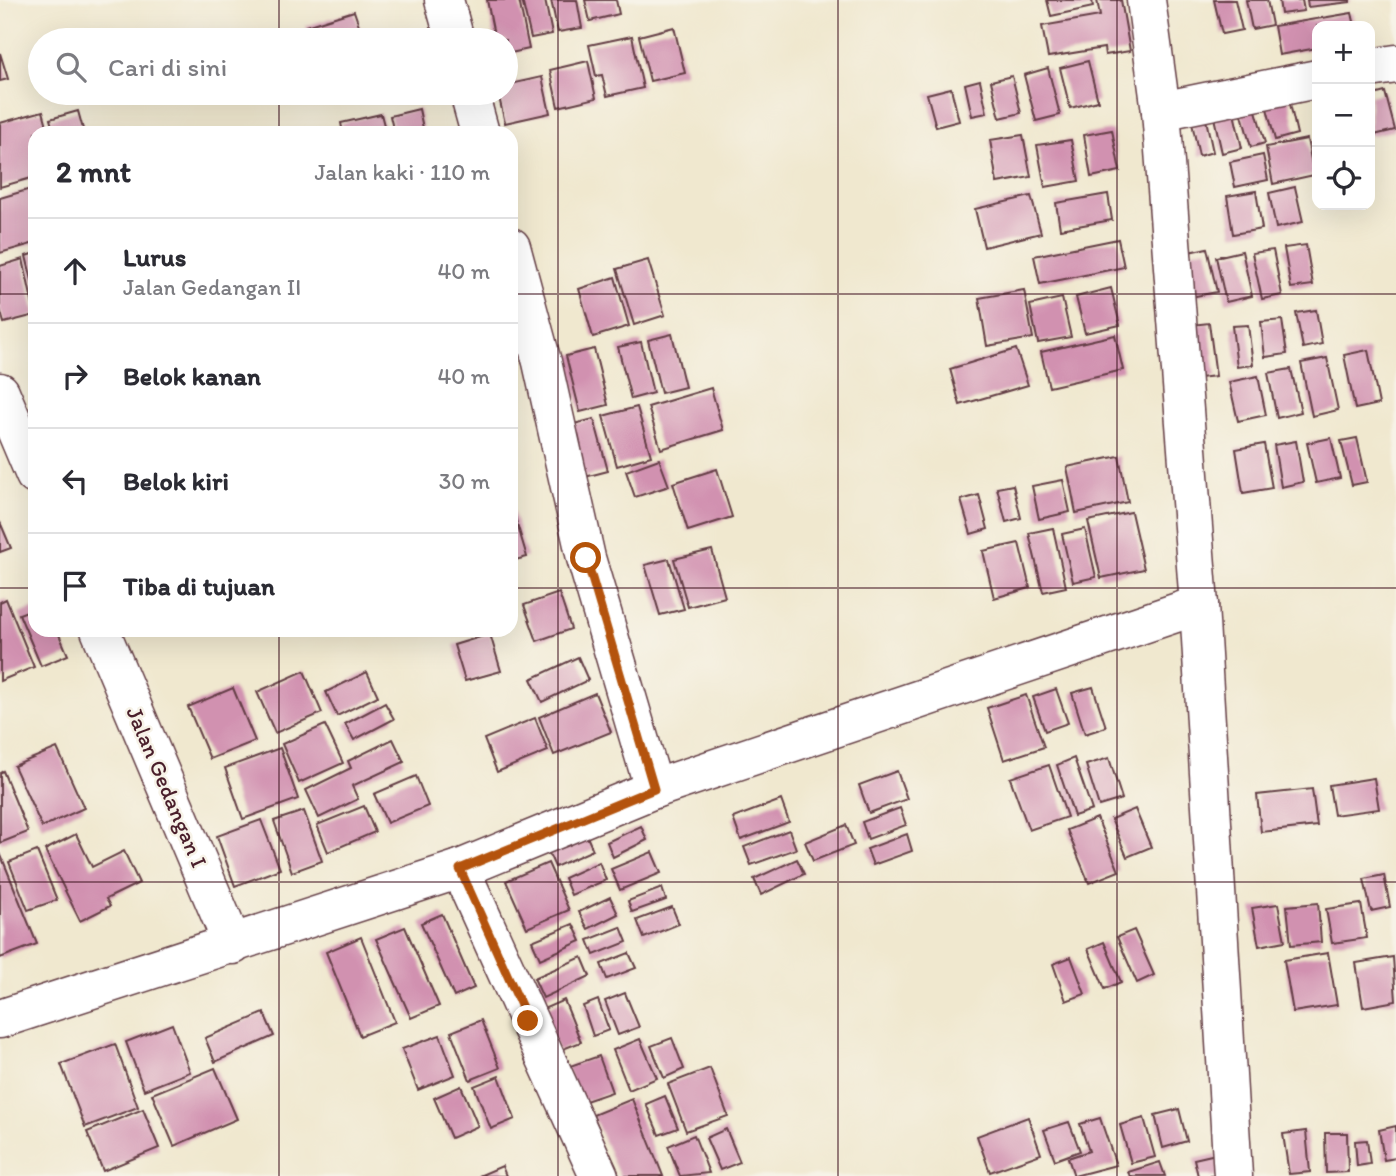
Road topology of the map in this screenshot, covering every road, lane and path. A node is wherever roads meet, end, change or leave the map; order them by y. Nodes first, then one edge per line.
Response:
1 (444, 0) edge
2 (1146, 0) edge
3 (452, 28) edge
4 (1396, 64) edge
5 (1375, 67) edge
6 (1312, 80) edge
7 (472, 105) edge
8 (1161, 111) junction
9 (478, 126) edge
10 (518, 273) edge
11 (0, 392) edge
12 (28, 458) edge
13 (1199, 606) junction
14 (103, 637) edge
15 (654, 789) junction
16 (460, 869) junction
17 (233, 945) junction
18 (0, 1019) edge
19 (599, 1176) edge
20 (1233, 1176) edge

1 - 3 street
2 - 8 street
4 - 5 street
6 - 8 street
7 - 9 street
8 - 13 street
10 - 15 street
11 - 12 street
13 - 15 street
13 - 20 street
14 - 17 street, Jalan Gedangan I
15 - 16 street
16 - 17 street
16 - 19 street
17 - 18 street

